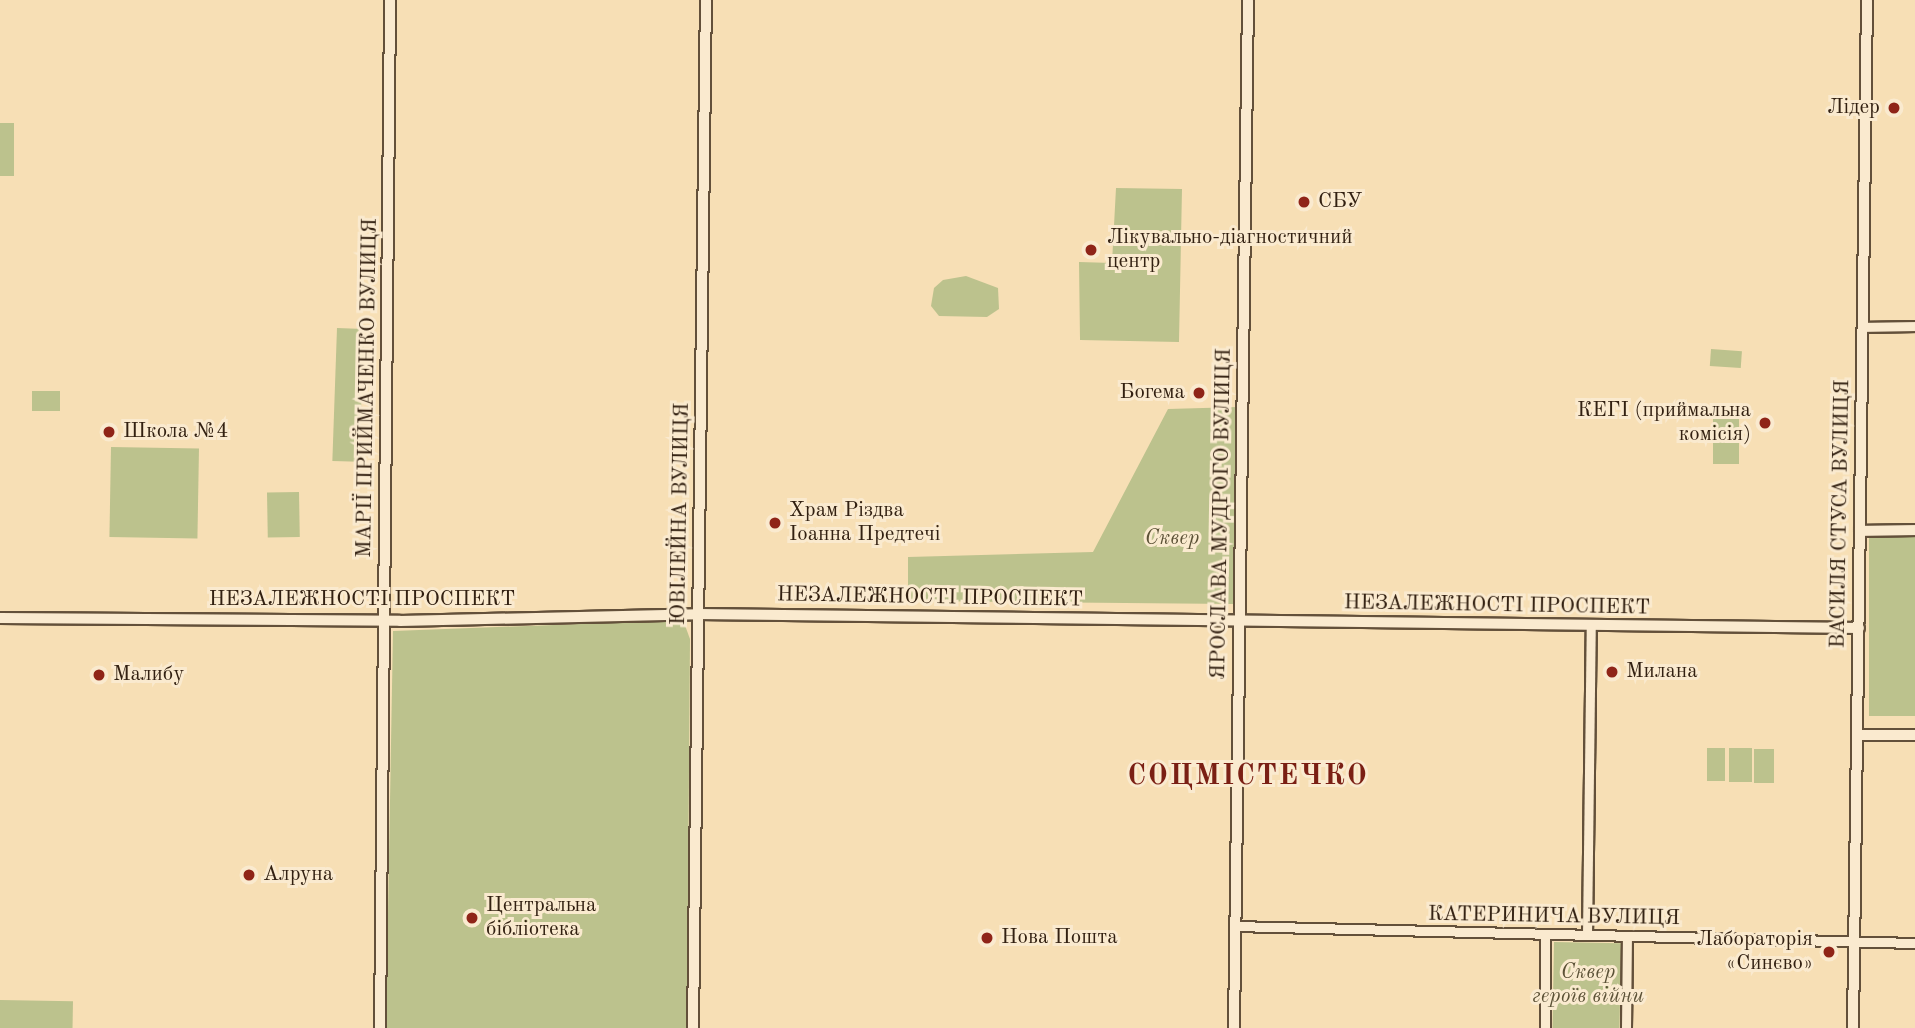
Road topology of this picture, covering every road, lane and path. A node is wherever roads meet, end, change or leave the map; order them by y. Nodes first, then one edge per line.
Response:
1 (390, 0) edge
2 (706, 0) edge
3 (1248, 0) edge
4 (1867, 0) edge
5 (1915, 326) edge
6 (1863, 327) junction
7 (1915, 530) edge
8 (1860, 531) junction
9 (698, 614) junction
10 (0, 618) edge
11 (384, 621) junction
12 (1239, 621) junction
13 (1591, 627) junction
14 (1859, 628) junction
15 (1857, 735) junction
16 (1915, 735) edge
17 (1234, 926) junction
18 (1545, 934) junction
19 (1587, 935) junction
20 (1627, 936) junction
21 (1854, 942) junction
22 (1915, 943) edge
23 (380, 1028) edge
24 (693, 1028) edge
25 (1234, 1028) edge
26 (1545, 1028) edge
27 (1626, 1028) edge
28 (1853, 1028) edge

1 - 11 street, МАРІЇ ПРИЙМАЧЕНКО ВУЛИЦЯ
2 - 9 street, ЮВІЛЕЙНА ВУЛИЦЯ
3 - 12 street, ЯРОСЛАВА МУДРОГО ВУЛИЦЯ
4 - 6 street, ВАСИЛЯ СТУСА ВУЛИЦЯ
5 - 6 street
6 - 8 street, ВАСИЛЯ СТУСА ВУЛИЦЯ
7 - 8 street
8 - 14 street, ВАСИЛЯ СТУСА ВУЛИЦЯ
9 - 11 street, НЕЗАЛЕЖНОСТІ ПРОСПЕКТ
9 - 12 street, НЕЗАЛЕЖНОСТІ ПРОСПЕКТ
9 - 24 street, ЮВІЛЕЙНА ВУЛИЦЯ
10 - 11 street, НЕЗАЛЕЖНОСТІ ПРОСПЕКТ
11 - 23 street, МАРІЇ ПРИЙМАЧЕНКО ВУЛИЦЯ
12 - 13 street, НЕЗАЛЕЖНОСТІ ПРОСПЕКТ
12 - 17 street, ЯРОСЛАВА МУДРОГО ВУЛИЦЯ
13 - 14 street, НЕЗАЛЕЖНОСТІ ПРОСПЕКТ
13 - 19 street
14 - 15 street, ВАСИЛЯ СТУСА ВУЛИЦЯ
15 - 16 street
15 - 21 street, ВАСИЛЯ СТУСА ВУЛИЦЯ
17 - 18 street, КАТЕРИНИЧА ВУЛИЦЯ
17 - 25 street, ЯРОСЛАВА МУДРОГО ВУЛИЦЯ
18 - 19 street, КАТЕРИНИЧА ВУЛИЦЯ
18 - 26 street
19 - 20 street, КАТЕРИНИЧА ВУЛИЦЯ
20 - 21 street, КАТЕРИНИЧА ВУЛИЦЯ
20 - 27 street
21 - 22 street, КАТЕРИНИЧА ВУЛИЦЯ
21 - 28 street, ВАСИЛЯ СТУСА ВУЛИЦЯ

